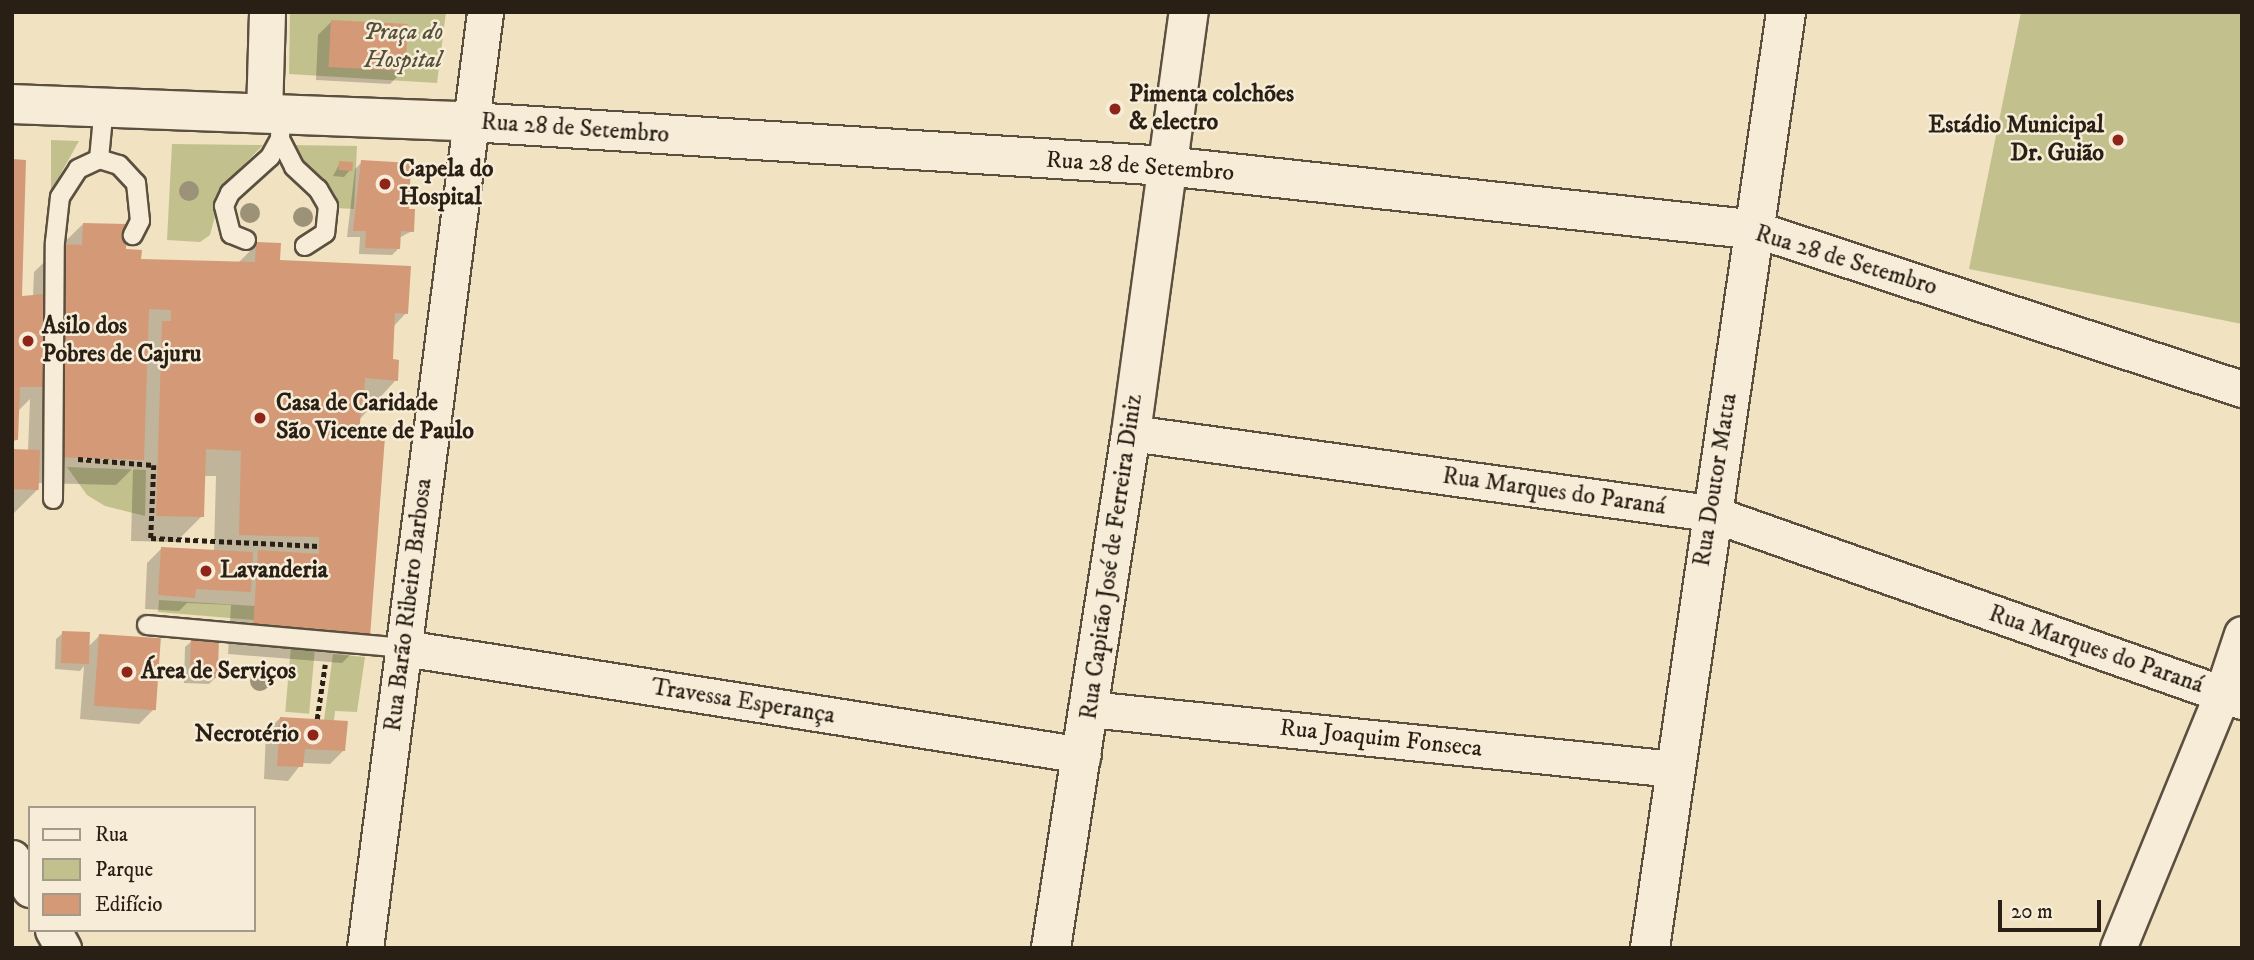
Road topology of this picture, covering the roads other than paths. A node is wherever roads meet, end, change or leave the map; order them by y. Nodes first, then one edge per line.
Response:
1 (267, 12) edge
2 (485, 12) edge
3 (1189, 12) edge
4 (1786, 12) edge
5 (12, 104) edge
6 (104, 106) junction
7 (275, 122) junction
8 (471, 122) junction
9 (99, 159) junction
10 (1166, 166) junction
11 (1758, 230) junction
12 (133, 235) dead end
13 (246, 240) dead end
14 (305, 246) dead end
15 (2242, 389) edge
16 (1131, 433) junction
17 (53, 499) dead end
18 (1710, 513) junction
19 (147, 625) dead end
20 (2242, 634) edge
21 (404, 648) junction
22 (2232, 698) edge
23 (1089, 709) junction
24 (1083, 755) junction
25 (1674, 769) junction
26 (12, 858) edge
27 (28, 886) edge
28 (54, 932) edge
29 (63, 948) edge
30 (365, 948) edge
31 (1051, 948) edge
32 (1650, 948) edge
33 (2118, 948) edge

1 - 7 street
2 - 8 street, Rua Barão Ribeiro Barbosa
3 - 10 main road, Rua Capitão José de Ferreira Diniz
4 - 11 main road, Rua Doutor Matta
5 - 6 main road, Rua 28 de Setembro
6 - 7 main road, Rua 28 de Setembro
6 - 9 lane
7 - 8 main road, Rua 28 de Setembro
7 - 13 lane
7 - 14 lane
8 - 10 main road, Rua 28 de Setembro
8 - 21 street, Rua Barão Ribeiro Barbosa
9 - 12 lane
9 - 17 lane
10 - 11 main road, Rua 28 de Setembro
10 - 16 main road, Rua Capitão José de Ferreira Diniz
11 - 15 street, Rua 28 de Setembro
11 - 18 main road, Rua Doutor Matta
16 - 18 street, Rua Marques do Paraná
16 - 23 main road, Rua Capitão José de Ferreira Diniz
18 - 22 street, Rua Marques do Paraná
18 - 25 main road, Rua Doutor Matta
19 - 21 lane
20 - 22 street
21 - 24 street, Travessa Esperança
21 - 30 street, Rua Barão Ribeiro Barbosa
22 - 33 street
23 - 24 main road, Rua Capitão José de Ferreira Diniz
23 - 25 street, Rua Joaquim Fonseca
24 - 31 main road, Rua Capitão José de Ferreira Diniz
25 - 32 main road, Rua Doutor Matta
26 - 27 street
28 - 29 street

